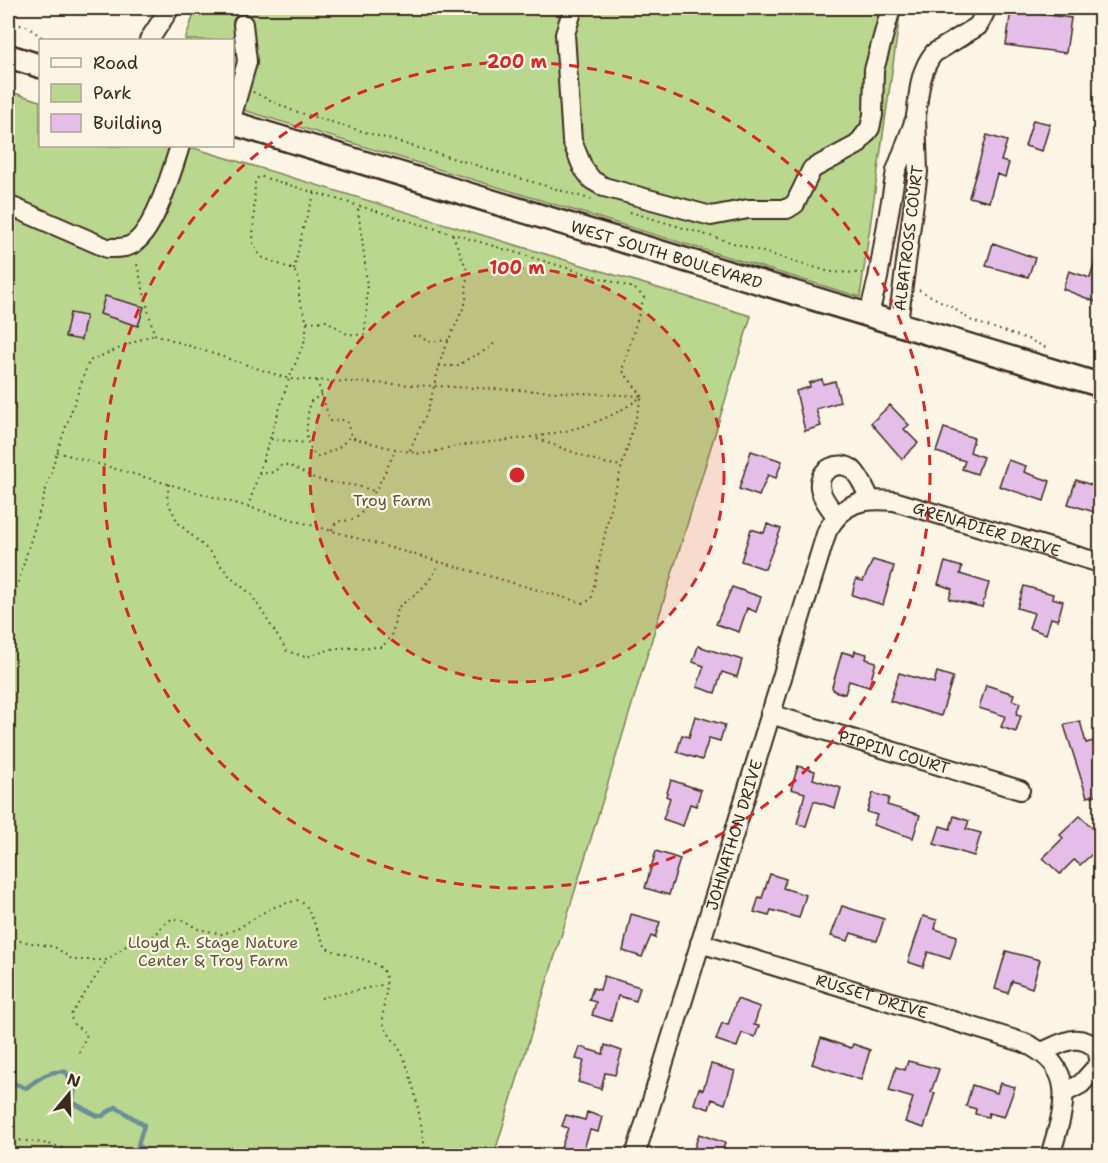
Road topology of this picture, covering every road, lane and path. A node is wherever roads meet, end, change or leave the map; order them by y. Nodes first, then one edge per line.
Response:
1 (170, 8) edge
2 (573, 8) edge
3 (891, 8) edge
4 (987, 8) edge
5 (244, 16) edge
6 (8, 23) edge
7 (45, 39) edge
8 (150, 39) edge
9 (234, 40) edge
10 (8, 56) edge
11 (39, 66) edge
12 (256, 94) dead end
13 (234, 108) edge
14 (916, 117) junction
15 (234, 124) edge
16 (180, 147) edge
17 (315, 193) junction
18 (598, 202) dead end
19 (8, 205) edge
20 (359, 206) junction
21 (620, 209) dead end
22 (888, 221) junction
23 (910, 223) junction
24 (452, 233) junction
25 (133, 245) junction
26 (294, 270) junction
27 (864, 273) dead end
28 (917, 290) dead end
29 (869, 314) junction
30 (307, 322) junction
31 (898, 323) junction
32 (154, 334) junction
33 (413, 336) dead end
34 (449, 340) junction
35 (495, 342) dead end
36 (1050, 350) dead end
37 (439, 366) junction
38 (289, 379) junction
39 (317, 380) junction
40 (434, 385) junction
41 (1101, 385) edge
42 (322, 395) junction
43 (642, 396) junction
44 (352, 435) junction
45 (534, 438) junction
46 (271, 440) junction
47 (306, 443) junction
48 (395, 448) junction
49 (410, 451) junction
50 (57, 453) junction
51 (622, 466) junction
52 (259, 474) junction
53 (169, 484) junction
54 (373, 491) junction
55 (870, 499) junction
56 (248, 507) junction
57 (843, 511) junction
58 (332, 531) junction
59 (439, 562) junction
60 (1101, 563) edge
61 (8, 617) edge
62 (770, 714) junction
63 (1020, 790) dead end
64 (8, 939) edge
65 (700, 943) junction
66 (107, 960) junction
67 (387, 984) junction
68 (321, 998) dead end
69 (1044, 1051) junction
70 (79, 1053) dead end
71 (1066, 1092) junction
72 (8, 1139) edge
73 (75, 1155) edge
74 (424, 1155) edge
75 (635, 1155) edge
76 (1050, 1155) edge

1 - 8 street
2 - 3 street
4 - 14 street, ALBATROSS COURT
5 - 9 street
5 - 13 street
6 - 7 path
10 - 11 main road
12 - 18 path
14 - 22 street, ALBATROSS COURT
14 - 23 street, ALBATROSS COURT
15 - 29 main road, WEST SOUTH BOULEVARD
16 - 25 street
17 - 20 path
17 - 26 path
17 - 26 path
19 - 25 street
20 - 24 path
20 - 30 path
21 - 27 path
22 - 23 street
22 - 29 street, ALBATROSS COURT
23 - 31 street, ALBATROSS COURT
24 - 34 path
24 - 43 path
25 - 32 path
26 - 30 path
28 - 36 path
29 - 31 main road, WEST SOUTH BOULEVARD
30 - 38 path
31 - 41 main road, WEST SOUTH BOULEVARD
32 - 38 path
32 - 50 path
33 - 34 path
34 - 37 path
35 - 37 path
37 - 40 path
38 - 39 path
38 - 46 path
39 - 40 path
39 - 42 path
40 - 43 path
40 - 49 path
42 - 44 path
42 - 47 path
43 - 45 path
43 - 51 path
44 - 47 path
44 - 48 path
45 - 49 path
45 - 51 path
46 - 47 path
46 - 52 path
48 - 49 path
48 - 54 path
50 - 53 path
50 - 61 path
51 - 59 path
52 - 54 path
52 - 56 path
53 - 56 path
53 - 59 path
54 - 58 path
55 - 57 street, GRENADIER DRIVE
55 - 57 street
55 - 60 street, GRENADIER DRIVE
56 - 58 path
57 - 62 street, JOHNATHON DRIVE
58 - 59 path
62 - 63 street, PIPPIN COURT
62 - 65 street, JOHNATHON DRIVE
64 - 66 path
65 - 69 street, RUSSET DRIVE
65 - 75 street, JOHNATHON DRIVE
66 - 67 path
66 - 70 path
67 - 68 path
67 - 74 path
69 - 71 street
69 - 71 street
71 - 76 street
72 - 73 path

